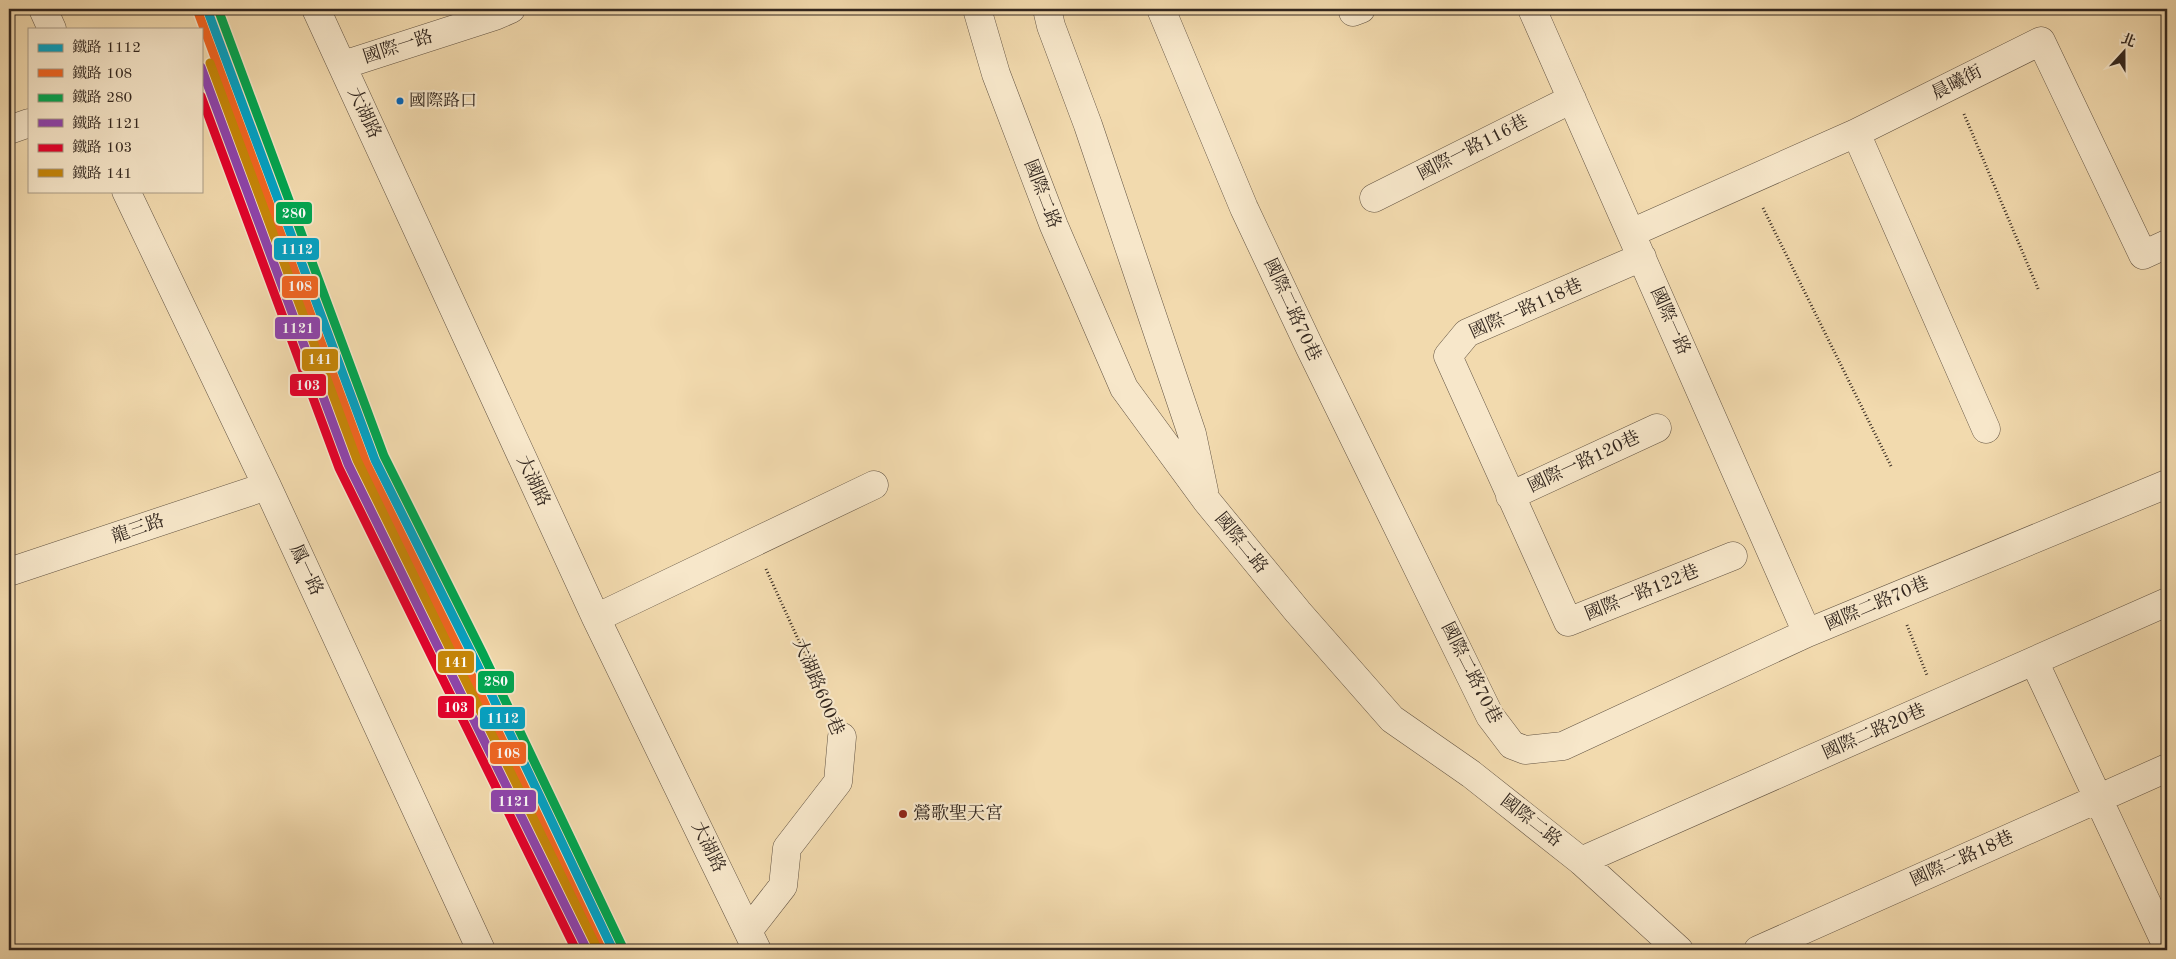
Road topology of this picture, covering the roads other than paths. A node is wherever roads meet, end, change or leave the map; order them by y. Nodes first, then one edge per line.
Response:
1 (43, 9) edge
2 (316, 9) edge
3 (510, 9) edge
4 (977, 9) edge
5 (1047, 9) edge
6 (1161, 9) edge
7 (1532, 9) edge
8 (52, 28) edge
9 (343, 65) junction
10 (1572, 98) junction
11 (28, 123) edge
12 (9, 130) edge
13 (1856, 133) junction
14 (126, 192) edge
15 (1374, 198) dead end
16 (2167, 244) edge
17 (1636, 245) junction
18 (1657, 428) dead end
19 (1986, 429) dead end
20 (2167, 484) edge
21 (874, 485) dead end
22 (266, 486) junction
23 (1510, 496) junction
24 (1206, 500) junction
25 (1733, 556) dead end
26 (9, 572) edge
27 (2167, 602) edge
28 (596, 618) junction
29 (1807, 633) junction
30 (2034, 661) junction
31 (842, 737) road end
32 (2167, 768) edge
33 (2099, 798) junction
34 (1582, 862) junction
35 (752, 941) edge
36 (2162, 946) edge
37 (482, 950) edge
38 (1679, 950) edge
39 (1758, 950) edge

1 - 8 street
2 - 9 street, 大湖路
3 - 9 street, 國際一路
4 - 24 street, 國際二路
5 - 24 street
6 - 29 street, 國際二路70巷
7 - 10 street, 國際一路
9 - 28 street, 大湖路
10 - 15 street, 國際一路116巷
10 - 17 street, 國際一路
11 - 12 street
13 - 16 street, 晨曦街
13 - 17 street, 晨曦街
13 - 19 street
14 - 22 street, 鳳一路
17 - 23 street, 國際一路118巷
17 - 29 street, 國際一路
18 - 23 street, 國際一路120巷
20 - 29 street, 國際二路70巷
21 - 28 street
22 - 26 street, 龍三路
22 - 37 street, 鳳一路
23 - 25 street, 國際一路122巷
24 - 34 street, 國際二路
27 - 30 street, 國際二路20巷
28 - 35 street, 大湖路
30 - 33 street
30 - 34 street, 國際二路20巷
31 - 35 street, 大湖路600巷
32 - 33 street, 國際二路18巷
33 - 36 street
33 - 39 street, 國際二路18巷
34 - 38 street, 國際二路

